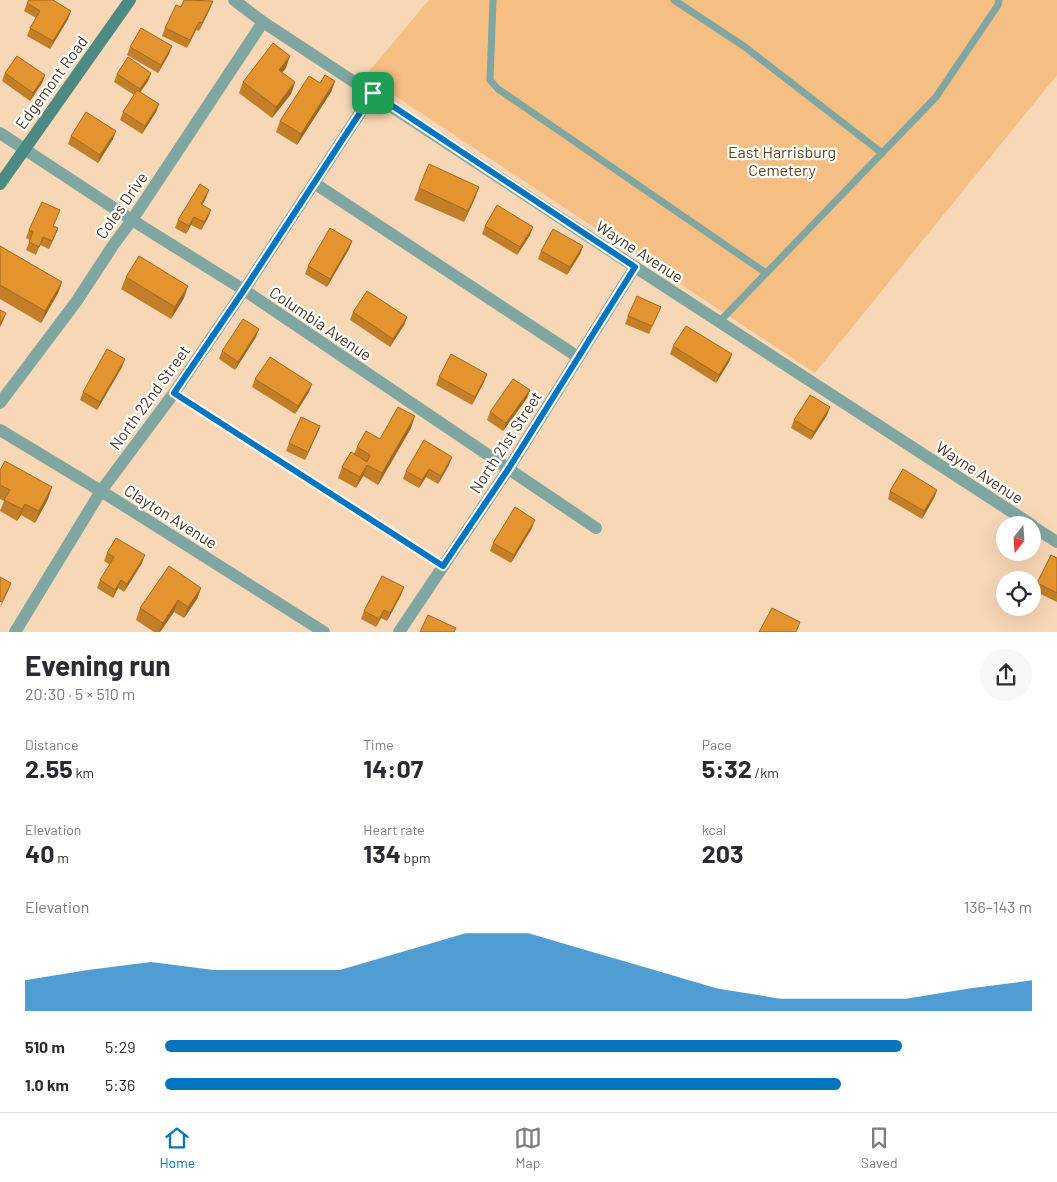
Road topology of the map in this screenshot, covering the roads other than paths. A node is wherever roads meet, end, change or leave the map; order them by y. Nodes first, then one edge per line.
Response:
1 (130, 0) edge
2 (234, 0) edge
3 (492, 0) edge
4 (674, 0) edge
5 (999, 0) edge
6 (263, 22) junction
7 (373, 93) junction
8 (0, 133) edge
9 (23, 149) junction
10 (882, 153) junction
11 (314, 183) junction
12 (0, 184) edge
13 (132, 220) junction
14 (635, 267) junction
15 (766, 273) junction
16 (244, 290) junction
17 (720, 321) junction
18 (578, 357) junction
19 (174, 393) junction
20 (0, 403) edge
21 (0, 430) edge
22 (509, 468) junction
23 (101, 491) junction
24 (1018, 516) edge
25 (596, 528) dead end
26 (1041, 531) edge
27 (1057, 542) edge
28 (443, 566) junction
29 (15, 632) edge
30 (324, 632) edge
31 (399, 632) edge

1 - 9 street, Edgemont Road
2 - 6 street, Wayne Avenue
3 - 15 lane
4 - 10 lane
5 - 10 lane
6 - 7 street, Wayne Avenue
6 - 13 street, Coles Drive
7 - 11 street, North 22nd Street
7 - 14 street, Wayne Avenue
8 - 9 street, Columbia Avenue
9 - 12 street, Edgemont Road
9 - 13 street, Columbia Avenue
10 - 15 lane
11 - 16 street, North 22nd Street
11 - 18 street
13 - 16 street, Columbia Avenue
13 - 20 street, Coles Drive
14 - 17 street, Wayne Avenue
14 - 18 street, North 21st Street
15 - 17 lane
16 - 19 street, North 22nd Street
16 - 22 street, Columbia Avenue
17 - 24 street, Wayne Avenue
18 - 22 street, North 21st Street
19 - 23 street, North 22nd Street
19 - 28 lane
21 - 23 street, Clayton Avenue
22 - 25 street, Columbia Avenue
22 - 28 street, North 21st Street
23 - 29 street, North 22nd Street
23 - 30 street, Clayton Avenue
26 - 27 street, Wayne Avenue
28 - 31 street, North 21st Street

